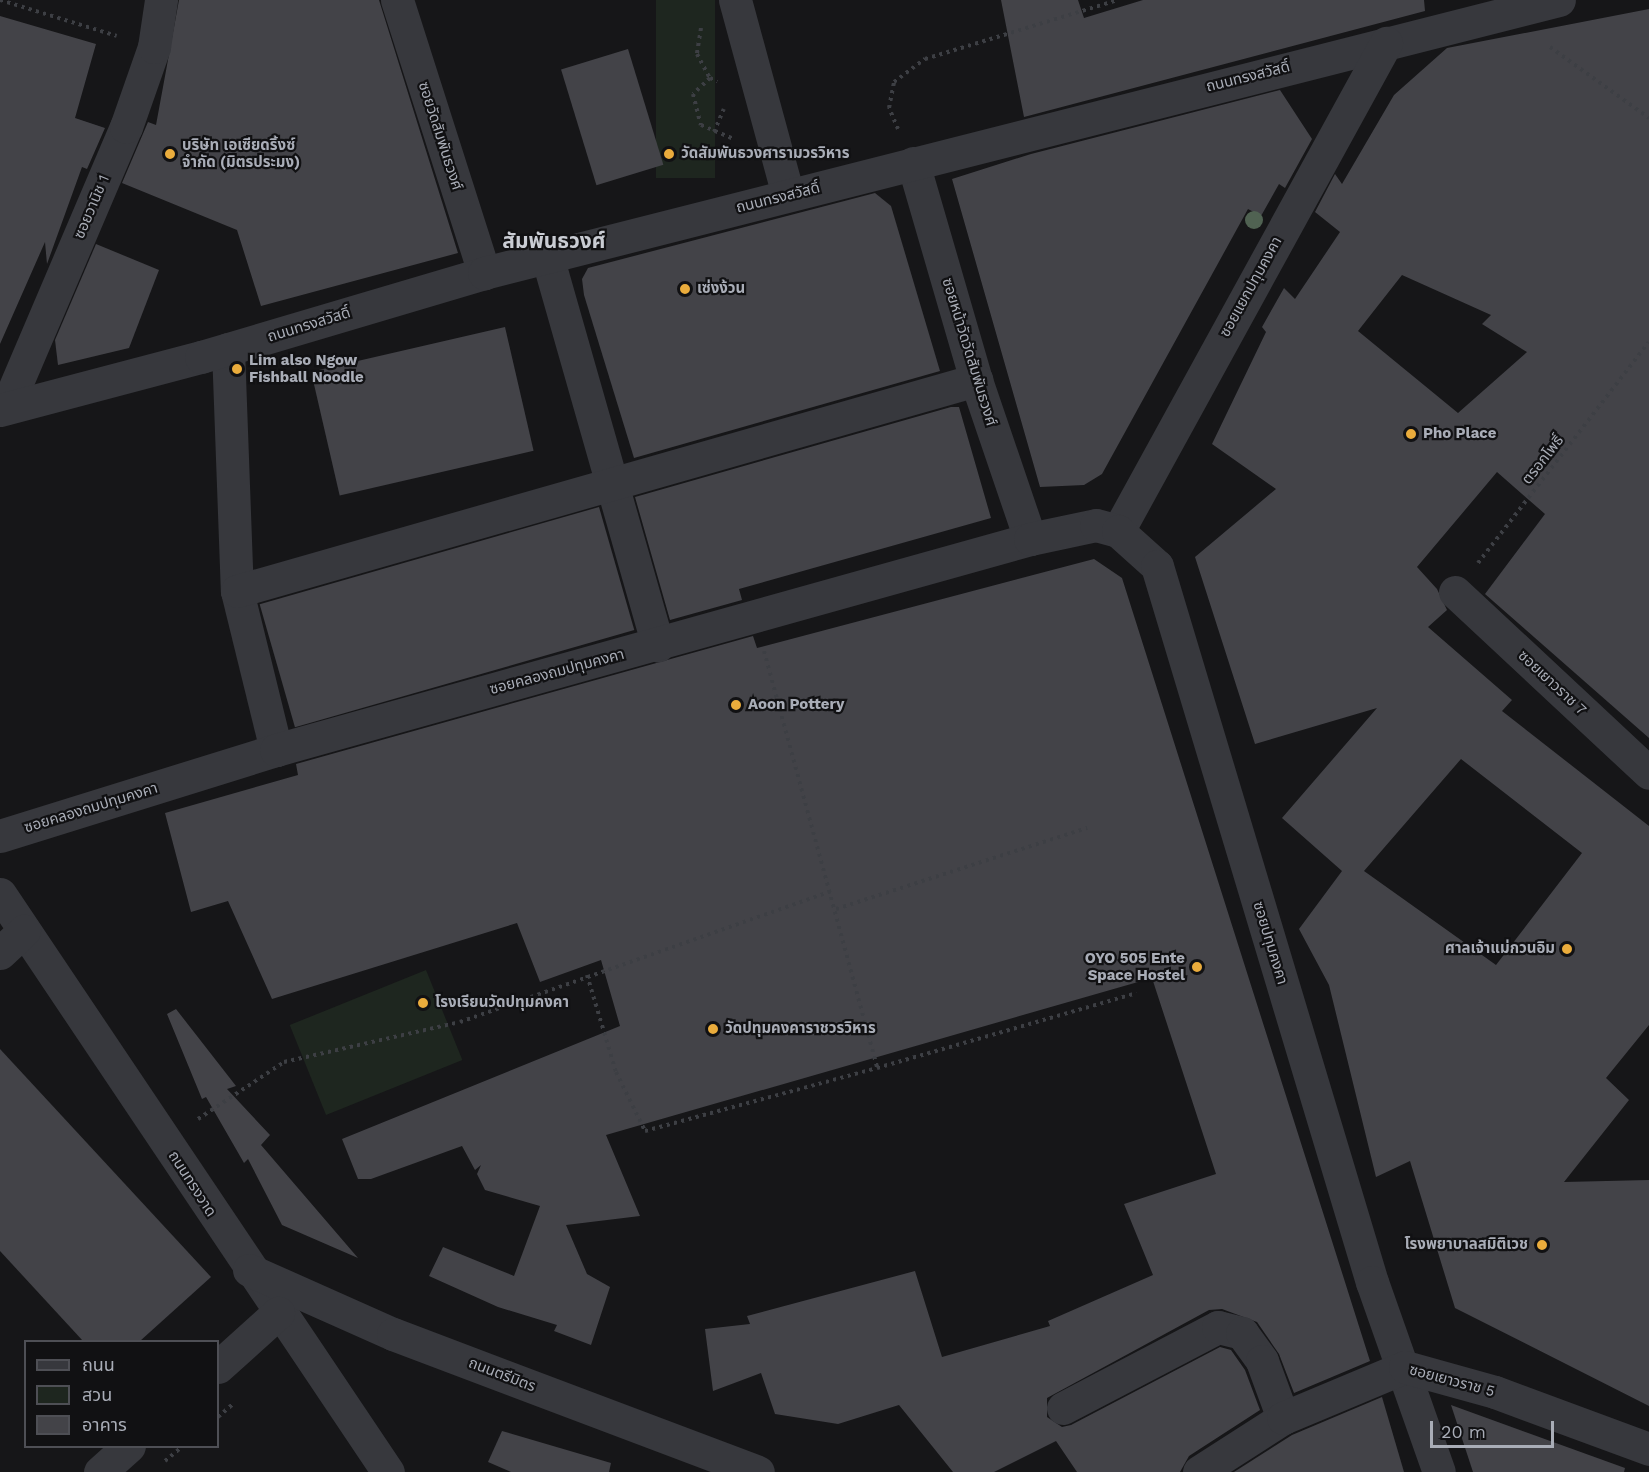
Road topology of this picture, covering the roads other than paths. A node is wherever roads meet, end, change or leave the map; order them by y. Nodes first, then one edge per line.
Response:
1 (161, 0) edge
2 (397, 0) edge
3 (735, 0) edge
4 (1559, 0) edge
5 (1501, 7) edge
6 (1386, 43) junction
7 (913, 163) junction
8 (788, 195) junction
9 (547, 256) junction
10 (484, 273) junction
11 (228, 350) junction
12 (976, 380) junction
13 (3, 409) edge
14 (611, 486) junction
15 (1118, 531) junction
16 (1030, 539) junction
17 (237, 591) junction
18 (1455, 592) road end
19 (658, 645) junction
20 (276, 750) junction
21 (1649, 773) edge
22 (0, 836) edge
23 (0, 894) edge
24 (24, 931) junction
25 (0, 953) edge
26 (249, 1270) junction
27 (278, 1313) junction
28 (219, 1366) edge
29 (1405, 1367) junction
30 (1063, 1408) dead end
31 (1283, 1418) junction
32 (127, 1448) edge
33 (1649, 1449) edge
34 (100, 1472) edge
35 (388, 1472) edge
36 (758, 1472) edge
37 (1199, 1472) edge
38 (1439, 1472) edge

1 - 13 street, ซอยวานิช 1
2 - 10 street, ซอยวัดสัมพันธวงศ์
3 - 8 street
4 - 5 street, ถนนทรงสวัสดิ์
5 - 6 street, ถนนทรงสวัสดิ์
6 - 7 street, ถนนทรงสวัสดิ์
6 - 15 street, ซอยแยกปทุมคงคา
7 - 8 street, ถนนทรงสวัสดิ์
7 - 12 street, ซอยหน้าวัดวัดสัมพันธวงศ์
8 - 9 street, ถนนทรงสวัสดิ์
9 - 10 street, ถนนทรงสวัสดิ์
9 - 14 street
10 - 11 street, ถนนทรงสวัสดิ์
11 - 13 street, ถนนทรงสวัสดิ์
11 - 17 street
12 - 14 street
12 - 16 street, ซอยหน้าวัดวัดสัมพันธวงศ์
14 - 17 street
14 - 19 street
15 - 16 street, ซอยคลองถมปทุมคงคา
15 - 29 street, ซอยปทุมคงคา
16 - 19 street, ซอยคลองถมปทุมคงคา
17 - 20 street
18 - 21 street, ซอยเยาวราช 7
19 - 20 street, ซอยคลองถมปทุมคงคา
20 - 22 street, ซอยคลองถมปทุมคงคา
23 - 24 street, ถนนทรงวาด
24 - 25 street
24 - 26 street, ถนนทรงวาด
26 - 27 street, ถนนทรงวาด
26 - 36 street, ถนนตรีมิตร
27 - 28 street
27 - 35 street, ถนนทรงวาด
29 - 31 street, ซอยเยาวราช 5
29 - 33 street, ซอยเยาวราช 5
29 - 38 street, ซอยปทุมคงคา
30 - 31 street
31 - 37 street, ซอยเยาวราช 5
32 - 34 street

